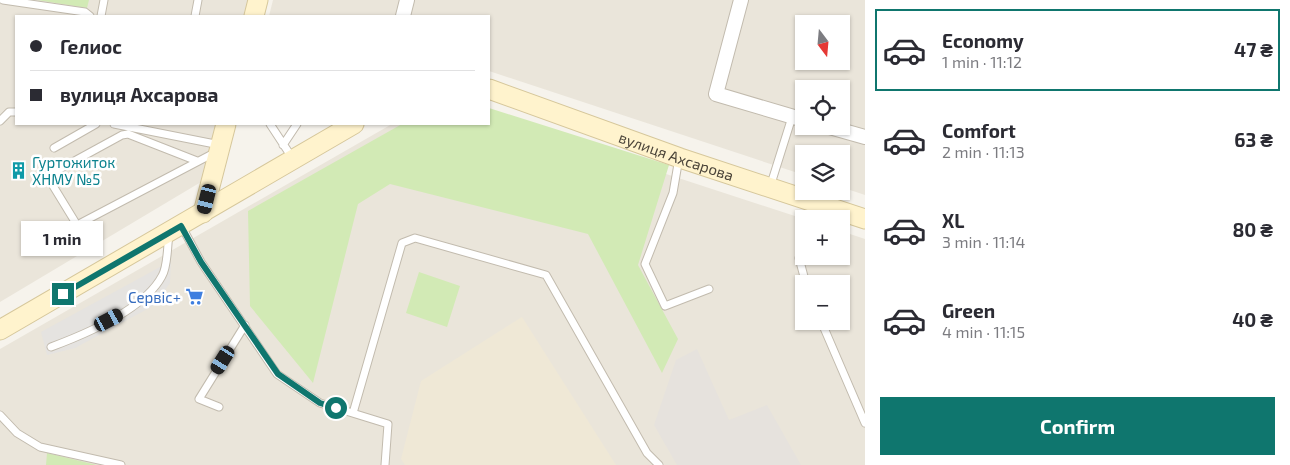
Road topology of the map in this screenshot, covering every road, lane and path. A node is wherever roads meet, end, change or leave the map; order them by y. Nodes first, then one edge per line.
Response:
1 (2, 0) edge
2 (104, 0) edge
3 (198, 0) edge
4 (258, 0) edge
5 (407, 0) edge
6 (741, 0) edge
7 (88, 15) edge
8 (101, 15) edge
9 (195, 15) edge
10 (254, 15) edge
11 (403, 15) edge
12 (490, 89) edge
13 (15, 112) edge
14 (795, 118) edge
15 (0, 121) edge
16 (94, 125) edge
17 (118, 125) edge
18 (226, 125) edge
19 (271, 125) edge
20 (298, 125) edge
21 (352, 125) edge
22 (795, 126) edge
23 (850, 133) edge
24 (865, 137) edge
25 (54, 148) dead end
26 (220, 148) junction
27 (288, 152) junction
28 (680, 158) junction
29 (198, 161) junction
30 (770, 187) junction
31 (817, 210) edge
32 (203, 213) junction
33 (850, 217) edge
34 (865, 219) edge
35 (175, 229) junction
36 (709, 289) dead end
37 (245, 325) junction
38 (0, 330) edge
39 (825, 330) edge
40 (50, 347) dead end
41 (219, 406) dead end
42 (353, 413) junction
43 (0, 415) edge
44 (865, 423) edge
45 (121, 465) edge
46 (385, 465) edge
47 (659, 465) edge

1 - 7 lane
2 - 8 lane
3 - 9 lane
4 - 10 street
5 - 11 street
6 - 14 street
12 - 28 street, вулиця Ахсарова
13 - 15 lane
16 - 25 lane
17 - 26 lane
18 - 26 street
19 - 27 lane
20 - 27 lane
21 - 27 street
22 - 30 lane
23 - 24 street
26 - 29 lane
26 - 32 street
27 - 32 street
28 - 30 street, вулиця Ахсарова
28 - 36 lane
29 - 29 lane
30 - 31 street, вулиця Ахсарова
32 - 35 street
33 - 34 street, вулиця Ахсарова
35 - 37 lane
35 - 38 street
35 - 40 lane
37 - 41 lane
37 - 42 lane
39 - 44 lane
42 - 46 lane
42 - 47 lane
43 - 45 lane

